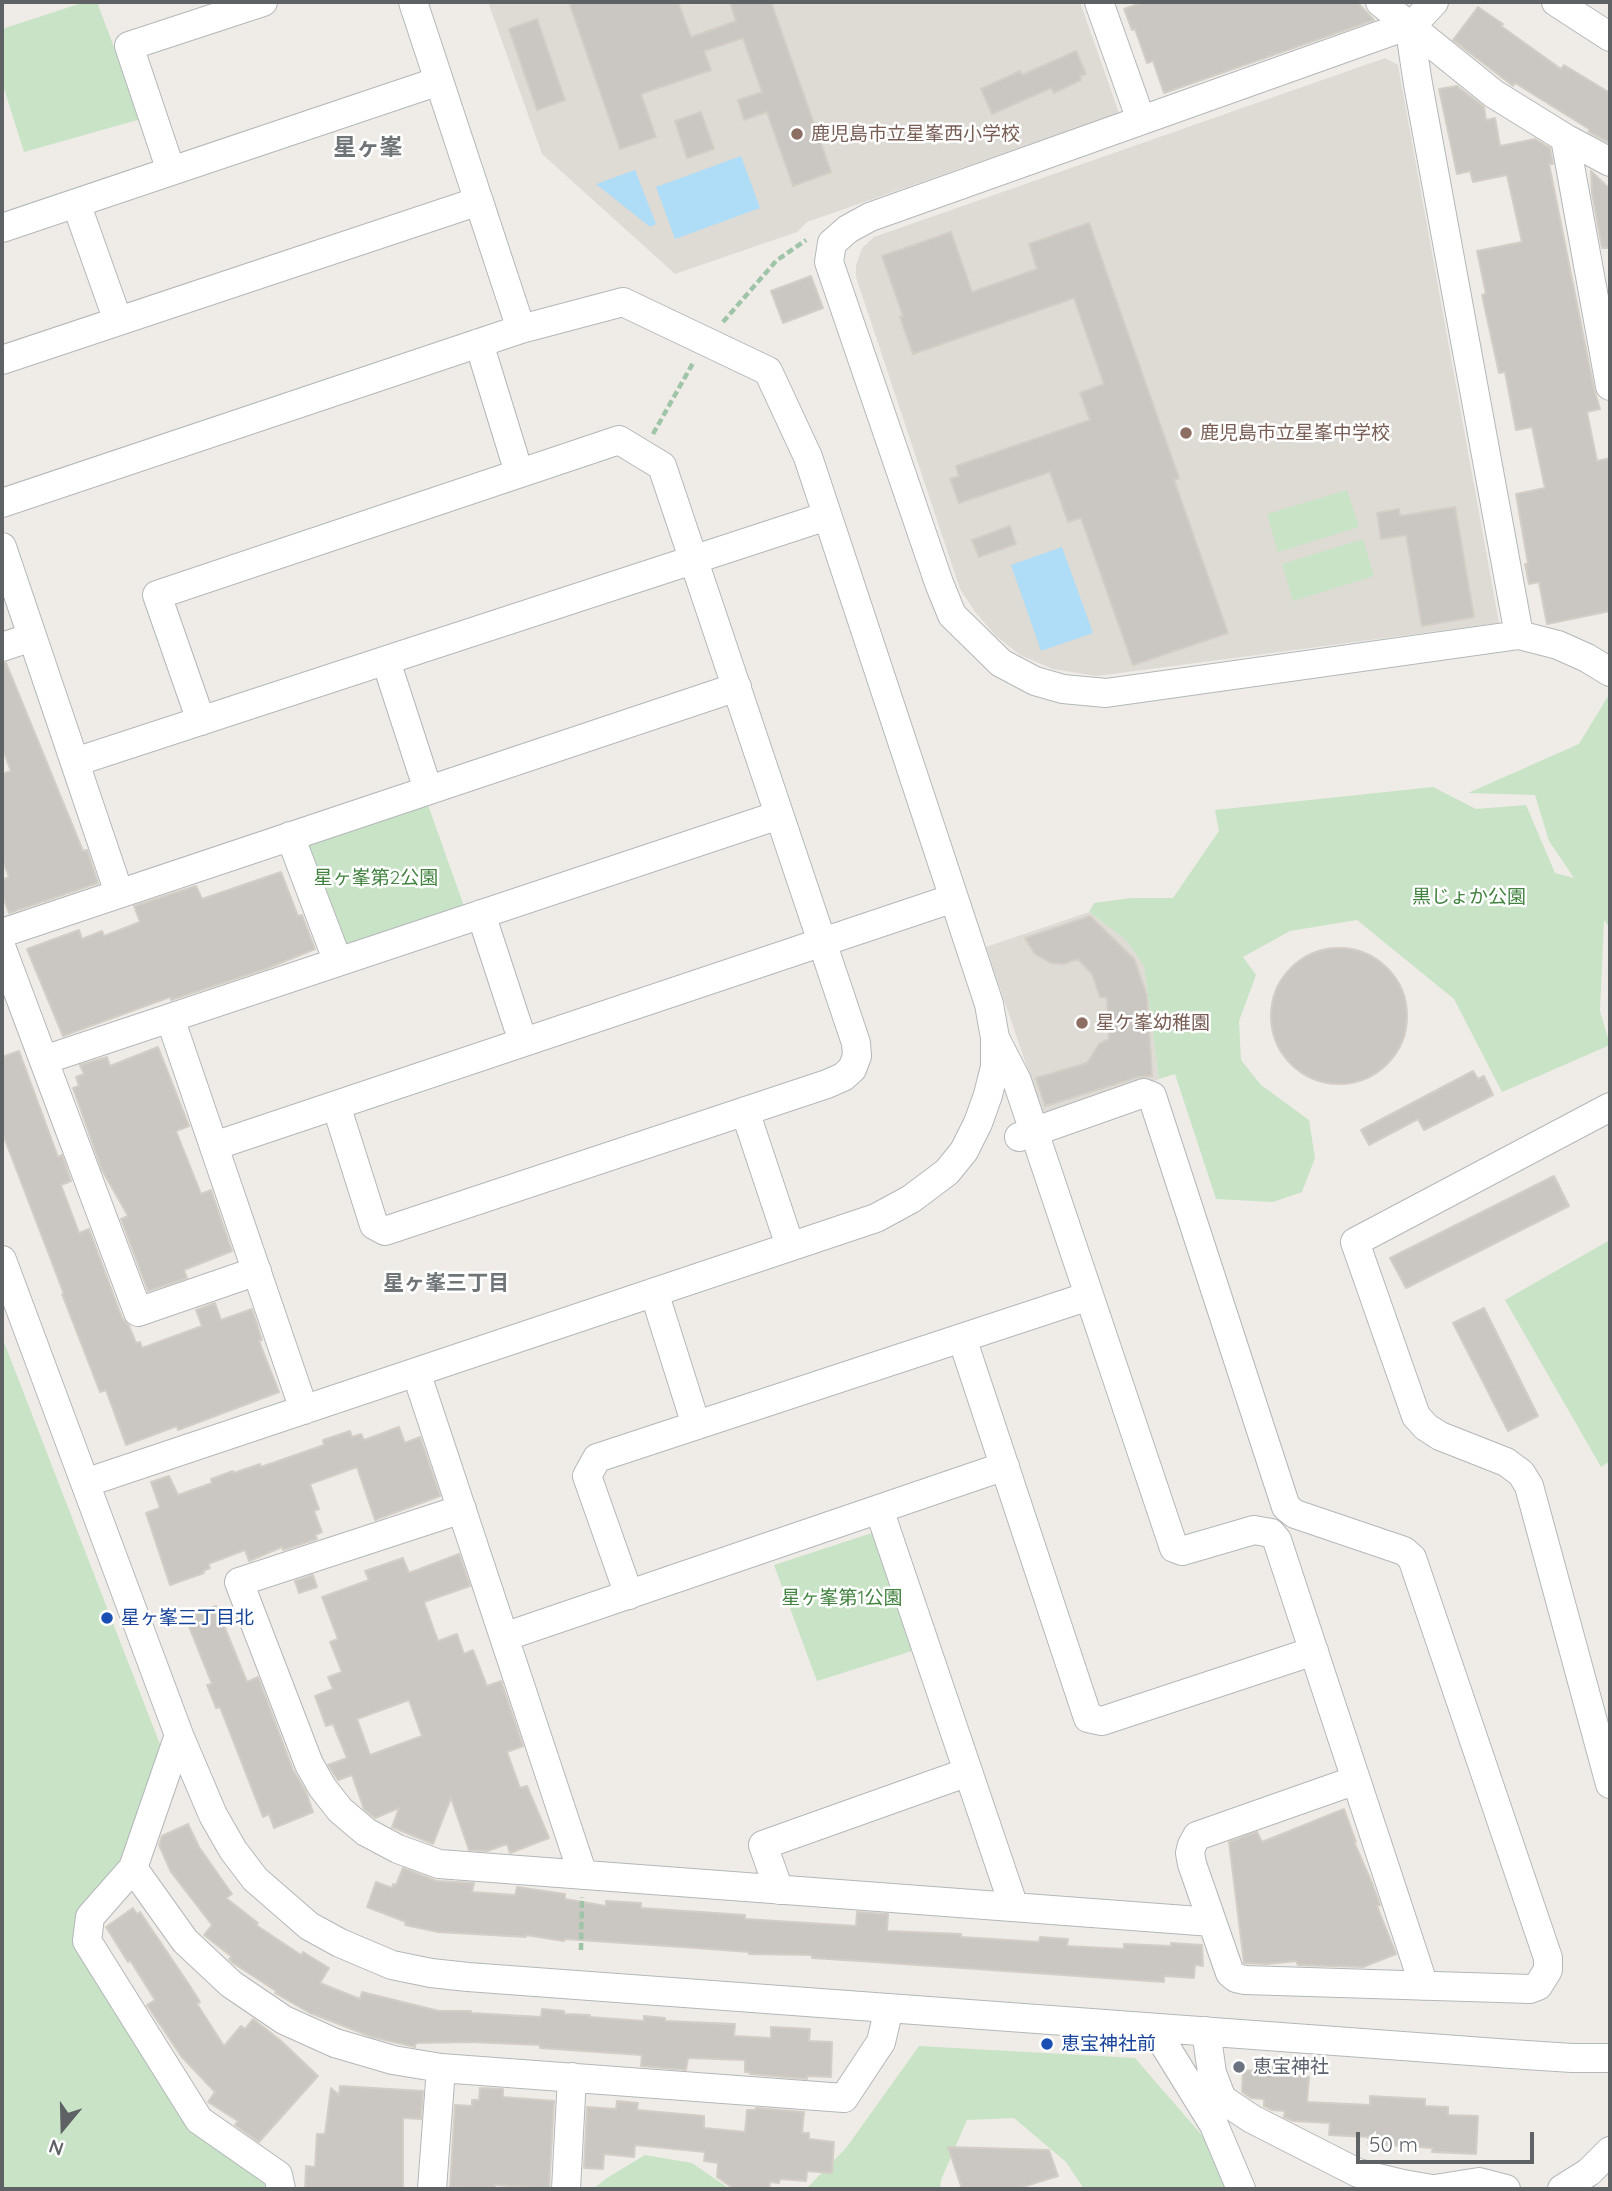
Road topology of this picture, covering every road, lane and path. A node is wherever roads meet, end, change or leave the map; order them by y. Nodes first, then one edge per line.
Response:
1 (263, 2) edge
2 (413, 2) edge
3 (1100, 2) edge
4 (1380, 2) edge
5 (1434, 2) edge
6 (1556, 2) edge
7 (232, 7) edge
8 (1409, 25) junction
9 (1610, 37) edge
10 (439, 81) junction
11 (1141, 120) junction
12 (1565, 138) junction
13 (1610, 162) edge
14 (171, 171) junction
15 (479, 201) junction
16 (76, 203) junction
17 (2, 228) edge
18 (832, 243) junction
19 (118, 321) junction
20 (521, 330) junction
21 (705, 342) junction
22 (479, 343) junction
23 (2, 360) edge
24 (1610, 386) edge
25 (642, 453) junction
26 (519, 473) junction
27 (2, 503) edge
28 (827, 516) junction
29 (2, 547) edge
30 (694, 560) junction
31 (1519, 635) junction
32 (32, 637) junction
33 (2, 647) edge
34 (386, 661) junction
35 (1610, 672) edge
36 (737, 687) junction
37 (201, 721) junction
38 (75, 762) junction
39 (428, 790) junction
40 (779, 815) junction
41 (290, 836) junction
42 (120, 893) junction
43 (954, 898) junction
44 (481, 914) junction
45 (2, 933) edge
46 (822, 942) junction
47 (2, 949) edge
48 (338, 962) junction
49 (170, 1017) junction
50 (995, 1038) junction
51 (523, 1042) junction
52 (44, 1059) junction
53 (336, 1105) junction
54 (1610, 1107) edge
55 (745, 1111) junction
56 (1027, 1134) junction
57 (214, 1146) junction
58 (790, 1246) junction
59 (2, 1261) edge
60 (257, 1271) junction
61 (654, 1292) junction
62 (1089, 1296) junction
63 (962, 1338) junction
64 (416, 1372) junction
65 (304, 1410) junction
66 (695, 1425) junction
67 (1005, 1466) junction
68 (85, 1483) junction
69 (462, 1509) junction
70 (879, 1509) junction
71 (629, 1595) junction
72 (504, 1637) junction
73 (1314, 1651) junction
74 (179, 1735) junction
75 (968, 1772) junction
76 (1356, 1780) junction
77 (1610, 1784) edge
78 (133, 1868) junction
79 (583, 1875) junction
80 (779, 1890) junction
81 (1014, 1907) junction
82 (1212, 1922) junction
83 (581, 1950) dead end
84 (1424, 1986) junction
85 (889, 2008) junction
86 (1154, 2028) junction
87 (1206, 2031) junction
88 (1610, 2058) edge
89 (441, 2068) junction
90 (572, 2077) junction
91 (1610, 2151) edge
92 (281, 2189) edge
93 (432, 2189) edge
94 (566, 2189) edge
95 (1241, 2189) edge
96 (1434, 2189) edge
97 (1506, 2189) edge
98 (1562, 2189) edge

1 - 7 street
2 - 10 street
3 - 11 street
4 - 8 street
5 - 8 street
6 - 9 street
7 - 14 street
8 - 11 street
8 - 12 street
8 - 31 street
10 - 14 street
10 - 15 street
11 - 18 street
12 - 13 street
12 - 24 street
14 - 16 street
15 - 19 street
15 - 20 street
16 - 17 street
16 - 19 street
18 - 21 path
18 - 31 street
19 - 23 street
20 - 21 street
20 - 22 street
21 - 25 path
21 - 28 street
22 - 26 street
22 - 27 street
25 - 26 street
25 - 30 street
26 - 37 street
28 - 30 street
28 - 43 street
29 - 32 street
30 - 34 street
30 - 36 street
31 - 35 street
32 - 33 street
32 - 38 street
34 - 37 street
34 - 39 street
36 - 39 street
36 - 40 street
37 - 38 street
38 - 42 street
39 - 41 street
40 - 44 street
40 - 46 street
41 - 42 street
41 - 48 street
42 - 45 street
43 - 46 street
43 - 50 street
44 - 48 street
44 - 51 street
46 - 51 street
46 - 55 street
47 - 52 street
48 - 49 street
49 - 52 street
49 - 57 street
50 - 56 street
50 - 58 street
51 - 53 street
52 - 60 street
53 - 55 street
53 - 57 street
54 - 77 street
55 - 58 street
56 - 62 street
56 - 84 street
57 - 60 street
58 - 61 street
59 - 68 street
60 - 65 street
61 - 64 street
61 - 66 street
62 - 63 street
62 - 73 street
63 - 66 street
63 - 67 street
64 - 65 street
64 - 69 street
65 - 68 street
66 - 71 street
67 - 70 street
67 - 73 street
68 - 74 street
69 - 72 street
69 - 79 street
70 - 71 street
70 - 75 street
71 - 72 street
72 - 79 street
73 - 76 street
74 - 78 street
74 - 85 street
75 - 80 street
75 - 81 street
76 - 82 street
76 - 84 street
78 - 89 street
78 - 92 street
79 - 80 street
79 - 83 path
80 - 81 street
81 - 82 street
82 - 84 street
85 - 86 street
85 - 90 street
86 - 87 street
86 - 95 street
87 - 88 street
87 - 96 street
89 - 90 street
89 - 93 street
90 - 94 street
91 - 98 street
96 - 97 street

